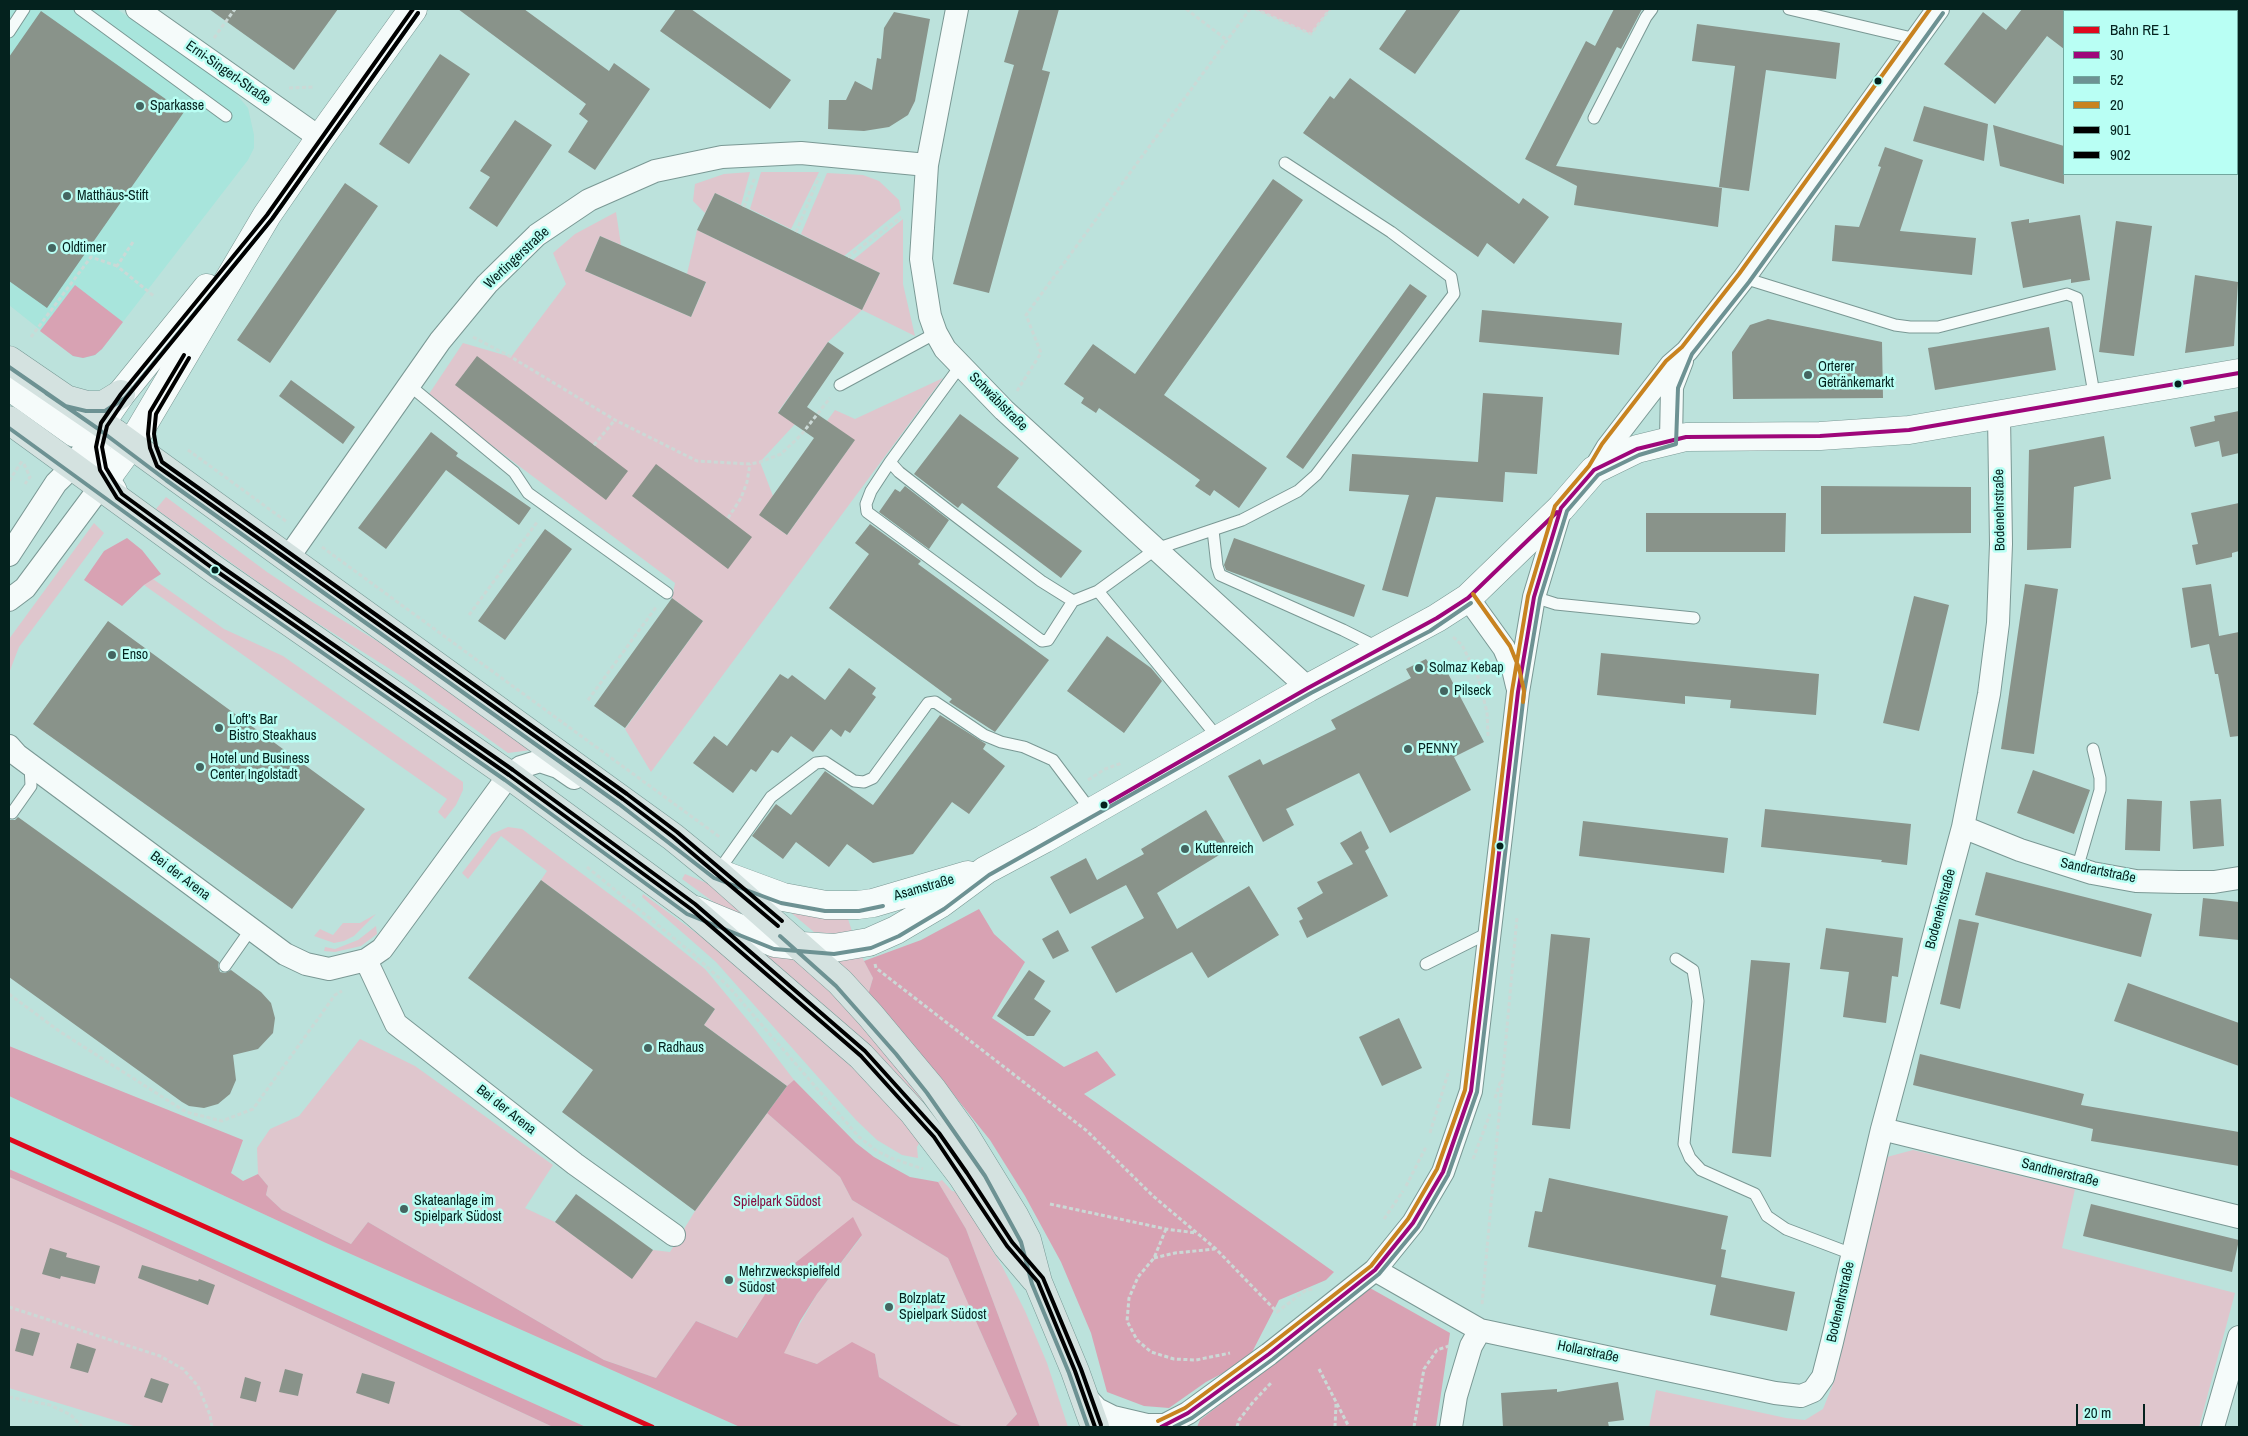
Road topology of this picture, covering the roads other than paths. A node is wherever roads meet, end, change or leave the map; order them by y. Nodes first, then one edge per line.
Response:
1 (24, 9) edge
2 (80, 9) edge
3 (137, 9) edge
4 (413, 9) edge
5 (957, 9) edge
6 (1652, 9) edge
7 (1789, 9) edge
8 (1938, 9) edge
9 (9, 32) edge
10 (1916, 39) junction
11 (226, 116) dead end
12 (1594, 118) dead end
13 (320, 138) junction
14 (1286, 163) dead end
15 (927, 165) junction
16 (267, 215) junction
17 (1744, 278) junction
18 (936, 333) junction
19 (1687, 351) junction
20 (9, 360) edge
21 (961, 365) junction
22 (2239, 373) edge
23 (409, 385) junction
24 (9, 386) edge
25 (840, 386) road end
26 (121, 394) junction
27 (2095, 399) junction
28 (68, 400) junction
29 (150, 412) junction
30 (1999, 416) junction
31 (9, 420) edge
32 (1671, 440) junction
33 (99, 459) junction
34 (890, 462) junction
35 (157, 466) junction
36 (1594, 470) junction
37 (1561, 508) junction
38 (1213, 530) junction
39 (1156, 549) junction
40 (9, 556) edge
41 (288, 558) junction
42 (1098, 591) junction
43 (667, 593) road end
44 (1534, 597) junction
45 (1468, 598) junction
46 (9, 600) edge
47 (1073, 601) junction
48 (1694, 618) dead end
49 (1380, 649) junction
50 (1308, 688) junction
51 (1518, 692) junction
52 (1219, 739) junction
53 (9, 746) edge
54 (2093, 749) dead end
55 (30, 764) junction
56 (509, 775) junction
57 (623, 799) junction
58 (1092, 812) junction
59 (12, 813) dead end
60 (1963, 827) junction
61 (2077, 868) junction
62 (986, 870) junction
63 (718, 873) junction
64 (2239, 878) edge
65 (691, 909) junction
66 (251, 928) junction
67 (1490, 932) junction
68 (801, 946) junction
69 (1676, 959) dead end
70 (1426, 964) dead end
71 (225, 966) dead end
72 (369, 968) junction
73 (1882, 1129) junction
74 (2239, 1217) edge
75 (674, 1235) dead end
76 (1852, 1254) junction
77 (1376, 1270) junction
78 (1038, 1282) junction
79 (2239, 1337) edge
80 (1476, 1338) junction
81 (1813, 1391) joint
82 (1084, 1395) junction
83 (1174, 1423) edge
84 (1095, 1427) edge
85 (1451, 1427) edge
86 (2213, 1427) edge

1 - 9 lane
2 - 11 lane
3 - 13 street, Erni-Singerl-Straße
4 - 13 street
5 - 15 street, Schwäblstraße
6 - 12 lane
7 - 10 lane
8 - 10 street
10 - 17 street
13 - 16 street
14 - 38 lane
15 - 18 street, Schwäblstraße
15 - 23 street, Wertingerstraße
16 - 26 street
16 - 29 street
17 - 19 street
17 - 27 lane
18 - 21 street, Schwäblstraße
18 - 25 lane
19 - 32 street
19 - 36 street
20 - 28 main road
21 - 34 lane
21 - 39 street, Schwäblstraße
22 - 27 street, Asamstraße
23 - 41 street, Wertingerstraße
23 - 43 lane
24 - 33 street
26 - 28 main road
26 - 33 street
27 - 30 street, Asamstraße
28 - 33 main road
29 - 33 street
29 - 35 street
30 - 32 street, Asamstraße
30 - 60 street, Bodenehrstraße
31 - 33 main road
32 - 36 street, Asamstraße
33 - 35 main road
33 - 40 street
33 - 46 street
33 - 56 main road
34 - 47 lane
34 - 47 lane
35 - 41 main road
36 - 37 street, Asamstraße
37 - 44 street
37 - 45 street, Asamstraße
38 - 39 lane
38 - 49 lane
39 - 42 lane
39 - 50 street, Schwäblstraße
41 - 57 main road
42 - 47 lane
42 - 52 lane
44 - 48 lane
44 - 51 street
45 - 49 street, Asamstraße
45 - 51 street
49 - 50 street, Asamstraße
50 - 52 street, Asamstraße
51 - 67 street
52 - 58 street, Asamstraße
53 - 55 street, Bei der Arena
54 - 61 lane
55 - 59 lane
55 - 66 street, Bei der Arena
56 - 57 street
56 - 65 main road
56 - 72 street, Bei der Arena
57 - 63 main road
58 - 62 street, Asamstraße
58 - 63 lane
60 - 61 street, Sandrartstraße
60 - 73 street, Bodenehrstraße
61 - 64 street, Sandrartstraße
62 - 63 street, Asamstraße
62 - 68 street, Asamstraße
63 - 68 main road
65 - 68 street, Asamstraße
65 - 78 main road
66 - 71 lane
66 - 72 street, Bei der Arena
67 - 70 lane
67 - 77 street
68 - 78 main road
69 - 76 lane
72 - 75 street, Bei der Arena
73 - 74 street, Sandtnerstraße
73 - 76 street, Bodenehrstraße
76 - 81 street, Bodenehrstraße
77 - 80 street, Hollarstraße
77 - 83 street
78 - 82 main road
79 - 86 street
80 - 81 street, Hollarstraße
80 - 85 street
82 - 83 street
82 - 84 main road

